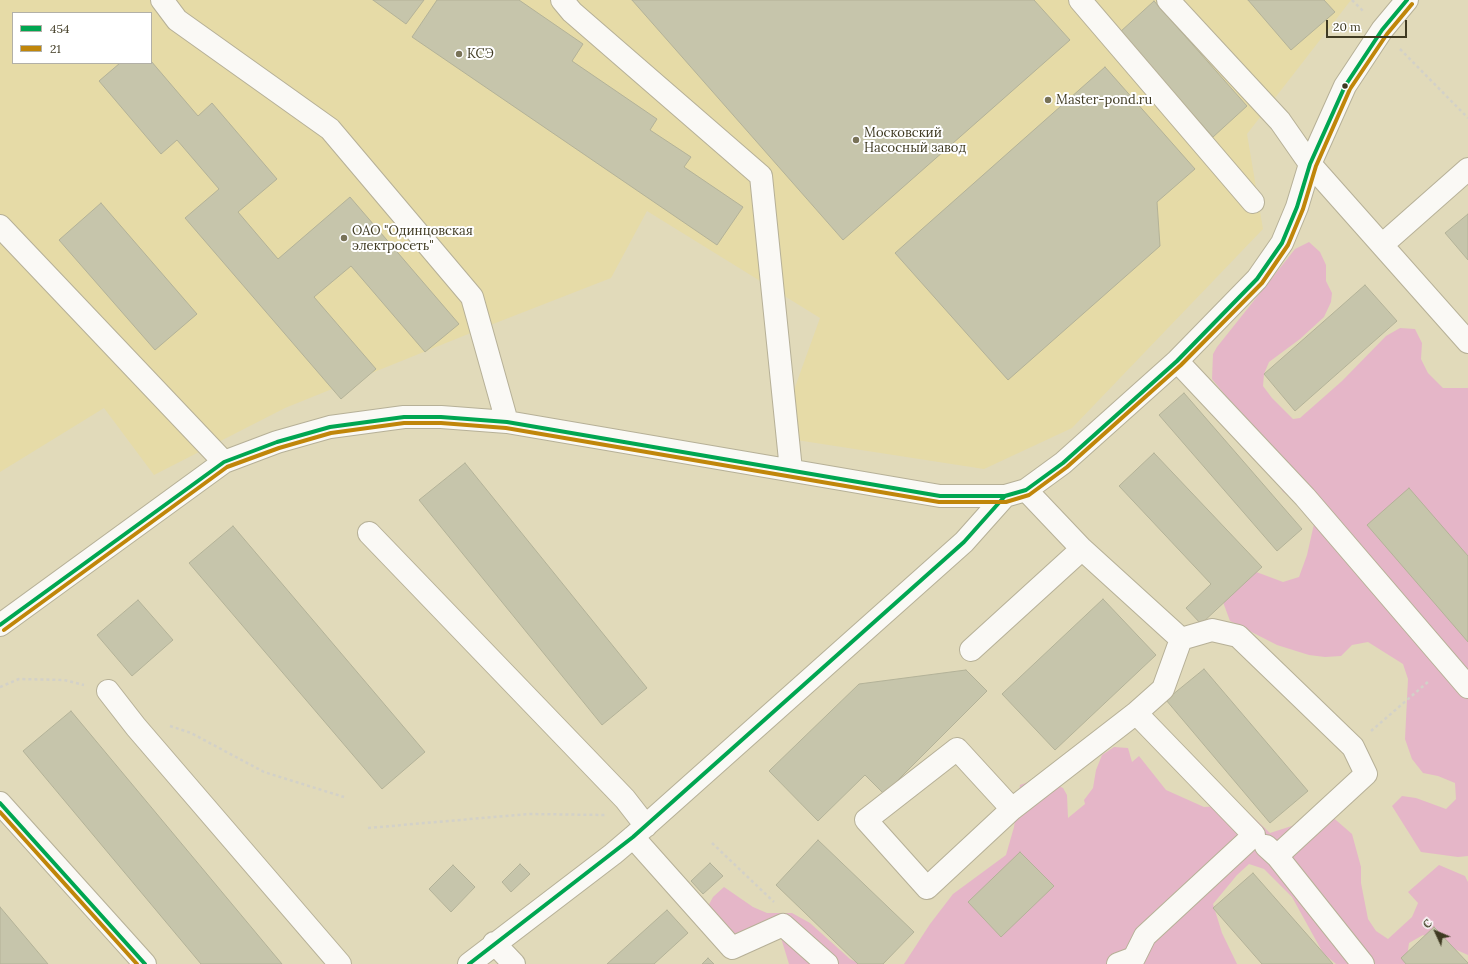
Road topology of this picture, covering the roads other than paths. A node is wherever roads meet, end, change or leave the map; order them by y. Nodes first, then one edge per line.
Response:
1 (162, 0) edge
2 (562, 0) edge
3 (1080, 0) edge
4 (1168, 0) edge
5 (1407, 0) edge
6 (1310, 164) junction
7 (1468, 169) edge
8 (1253, 202) dead end
9 (0, 226) edge
10 (1382, 245) junction
11 (1468, 342) edge
12 (1177, 361) junction
13 (507, 422) junction
14 (224, 462) junction
15 (790, 470) junction
16 (1026, 490) junction
17 (1005, 496) junction
18 (369, 533) dead end
19 (1082, 549) junction
20 (0, 625) edge
21 (1181, 639) junction
22 (971, 650) dead end
23 (1468, 687) edge
24 (108, 691) road end
25 (1136, 713) junction
26 (0, 803) edge
27 (1012, 809) junction
28 (640, 831) junction
29 (1254, 835) junction
30 (1276, 856) junction
31 (494, 943) junction
32 (1130, 962) edge
33 (145, 964) edge
34 (340, 964) edge
35 (469, 964) edge
36 (514, 964) edge
37 (827, 964) edge
38 (1363, 964) edge

1 - 13 street
2 - 15 street
3 - 8 street
4 - 6 street
5 - 6 street
6 - 10 street
6 - 12 street
7 - 10 street
9 - 14 street
10 - 11 street
12 - 16 street
12 - 23 street
13 - 14 street
13 - 15 street
14 - 20 street
15 - 17 street
16 - 17 street
16 - 19 street
17 - 28 street
18 - 28 street
19 - 21 street
19 - 22 street
21 - 25 street
21 - 30 street
24 - 34 street
25 - 27 street
25 - 29 street
26 - 33 street
27 - 27 street
28 - 31 street
28 - 37 street
29 - 30 street
29 - 32 street
30 - 38 street
31 - 35 street
31 - 36 street

